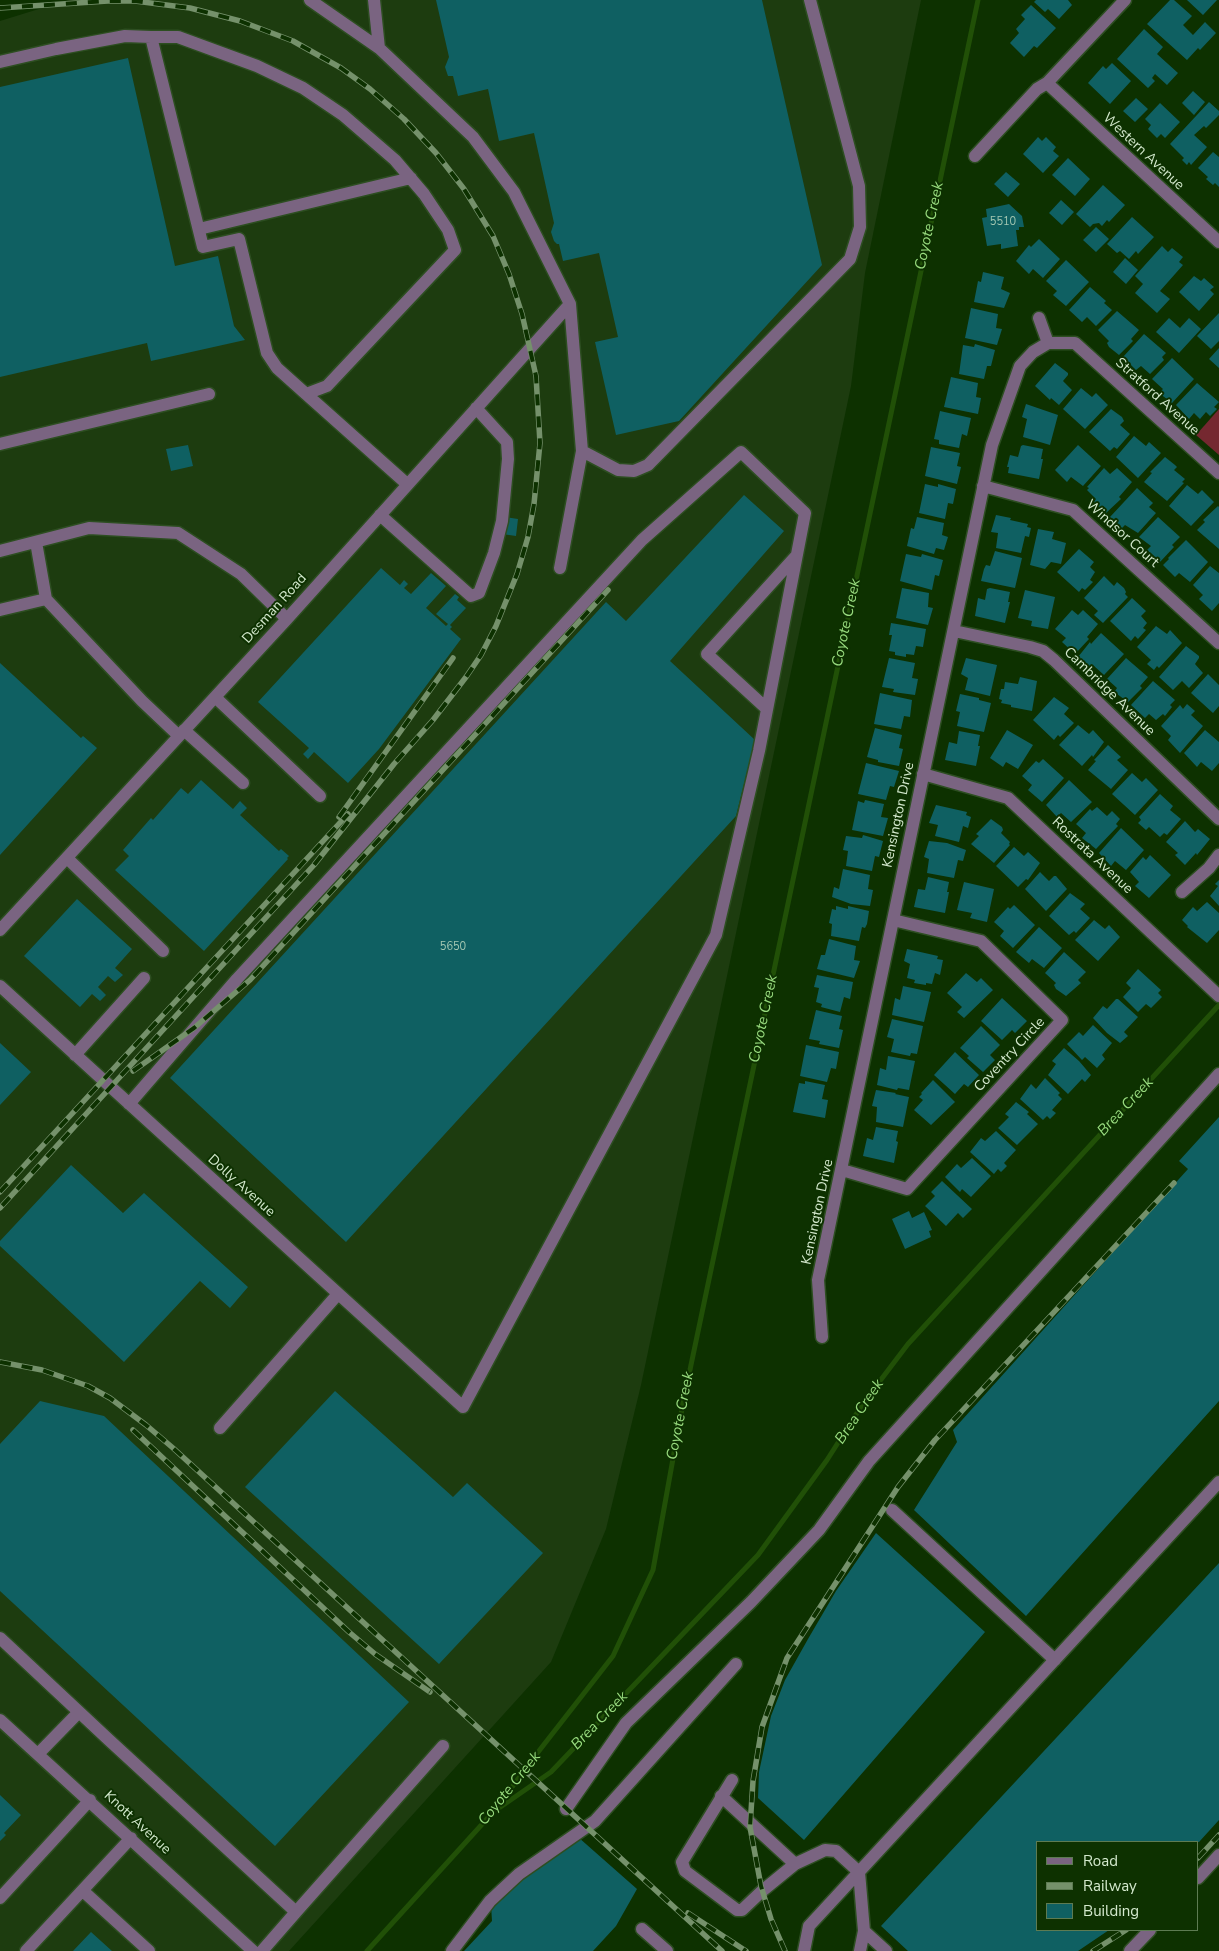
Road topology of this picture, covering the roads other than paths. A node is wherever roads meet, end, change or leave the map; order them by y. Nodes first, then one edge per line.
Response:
1 (310, 0) edge
2 (374, 0) edge
3 (810, 0) edge
4 (1125, 0) edge
5 (151, 37) junction
6 (379, 48) junction
7 (0, 62) edge
8 (1047, 83) junction
9 (975, 156) dead end
10 (411, 178) junction
11 (199, 229) junction
12 (1219, 242) edge
13 (570, 304) junction
14 (1039, 318) dead end
15 (1048, 343) junction
16 (209, 394) dead end
17 (306, 394) junction
18 (476, 408) junction
19 (0, 444) edge
20 (582, 451) junction
21 (1219, 472) edge
22 (407, 484) junction
23 (983, 486) junction
24 (380, 515) junction
25 (36, 542) junction
26 (0, 551) edge
27 (797, 555) junction
28 (560, 568) dead end
29 (46, 599) junction
30 (0, 610) edge
31 (287, 619) junction
32 (954, 631) junction
33 (1219, 643) edge
34 (215, 697) junction
35 (767, 709) junction
36 (182, 733) junction
37 (923, 774) junction
38 (243, 783) dead end
39 (320, 796) dead end
40 (1219, 819) edge
41 (1219, 856) edge
42 (67, 858) junction
43 (1182, 892) dead end
44 (892, 920) junction
45 (0, 930) edge
46 (163, 951) dead end
47 (144, 978) dead end
48 (0, 986) edge
49 (1219, 996) edge
50 (75, 1055) junction
51 (1219, 1074) edge
52 (129, 1104) junction
53 (842, 1170) junction
54 (338, 1294) junction
55 (822, 1337) dead end
56 (220, 1428) dead end
57 (1219, 1482) edge
58 (892, 1510) dead end
59 (0, 1638) edge
60 (1055, 1660) junction
61 (736, 1664) dead end
62 (79, 1712) junction
63 (0, 1720) edge
64 (443, 1746) dead end
65 (38, 1754) junction
66 (732, 1780) dead end
67 (722, 1796) junction
68 (90, 1800) junction
69 (566, 1808) dead end
70 (131, 1838) junction
71 (1219, 1855) edge
72 (795, 1864) junction
73 (859, 1872) junction
74 (1199, 1877) edge
75 (83, 1891) junction
76 (0, 1898) edge
77 (296, 1912) junction
78 (642, 1929) dead end
79 (864, 1931) junction
80 (1149, 1931) edge
81 (26, 1951) edge
82 (149, 1951) edge
83 (253, 1951) edge
84 (262, 1951) edge
85 (452, 1951) edge
86 (667, 1951) edge
87 (804, 1951) edge
88 (860, 1951) edge
89 (886, 1951) edge
90 (1130, 1951) edge

1 - 6 street
2 - 6 street
3 - 20 street
4 - 8 street
5 - 7 street
5 - 10 street
5 - 11 street
6 - 13 street
8 - 9 street
8 - 12 street, Western Avenue
10 - 11 street
10 - 17 street
11 - 17 street
13 - 18 street, Desman Road
13 - 20 street
14 - 15 street
15 - 21 street, Stratford Avenue
15 - 23 street, Kensington Drive
16 - 19 street
17 - 22 street
18 - 22 street, Desman Road
18 - 24 street
20 - 28 street
22 - 24 street, Desman Road
23 - 32 street, Kensington Drive
23 - 33 street, Windsor Court
24 - 31 street, Desman Road
25 - 26 street
25 - 29 street
25 - 31 street
27 - 35 street
27 - 35 street
27 - 52 street
29 - 30 street
29 - 36 street
31 - 34 street, Desman Road
32 - 37 street, Kensington Drive
32 - 40 street, Cambridge Avenue
34 - 36 street, Desman Road
34 - 39 street
35 - 54 street, Dolly Avenue
36 - 38 street
36 - 42 street, Desman Road
37 - 44 street, Kensington Drive
37 - 49 street, Rostrata Avenue
41 - 43 street
42 - 45 street, Desman Road
42 - 46 street
44 - 53 street, Kensington Drive
44 - 53 street, Coventry Circle
47 - 50 street
48 - 50 street, Dolly Avenue
50 - 52 street, Dolly Avenue
51 - 69 street
52 - 54 street, Dolly Avenue
53 - 55 street, Kensington Drive
54 - 56 street
57 - 60 street
58 - 60 street
59 - 62 street
60 - 73 street
61 - 85 street
62 - 65 street
62 - 77 street
63 - 65 street, Knott Avenue
64 - 77 street
65 - 68 street, Knott Avenue
66 - 67 street
67 - 72 street
67 - 72 street
68 - 70 street, Knott Avenue
68 - 76 street
70 - 75 street
70 - 83 street, Knott Avenue
71 - 74 street
72 - 73 street
73 - 79 street
73 - 87 street
75 - 81 street
75 - 82 street
77 - 84 street
78 - 86 street
79 - 88 street
79 - 89 street
80 - 90 street

